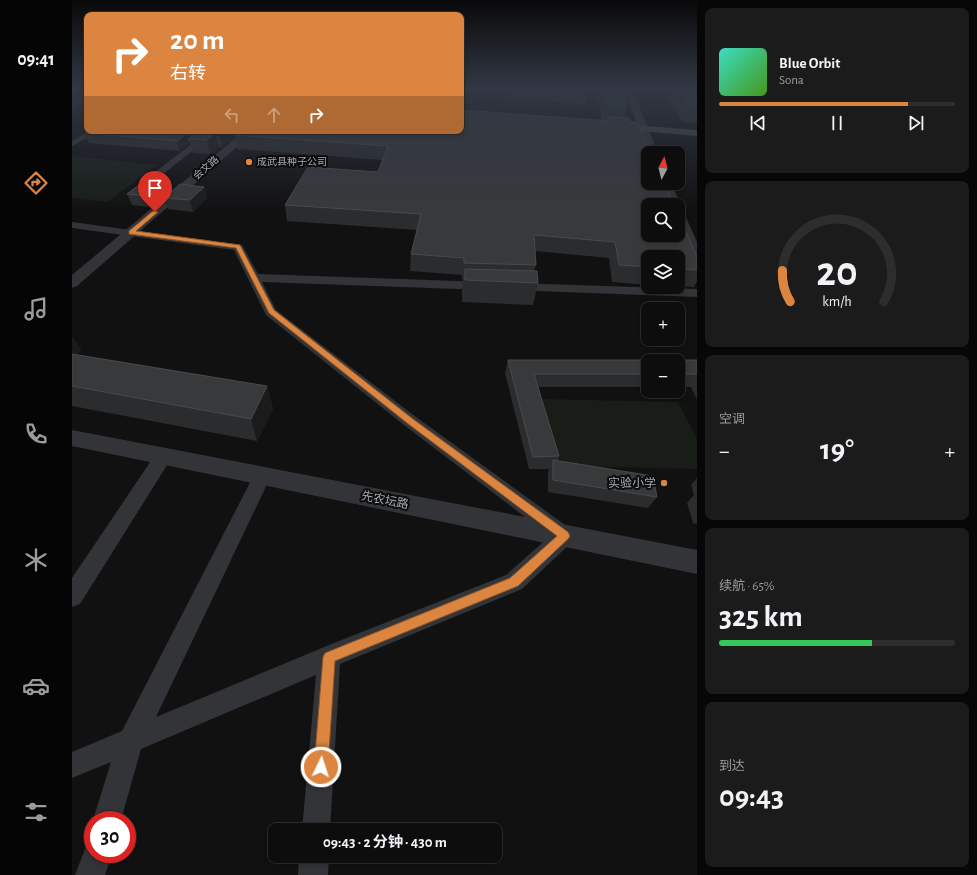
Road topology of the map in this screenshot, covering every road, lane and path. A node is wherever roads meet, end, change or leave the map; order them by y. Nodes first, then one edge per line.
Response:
1 (643, 128) edge
2 (652, 129) edge
3 (697, 133) edge
4 (92, 134) edge
5 (246, 134) edge
6 (155, 137) edge
7 (72, 144) edge
8 (650, 146) edge
9 (132, 194) edge
10 (72, 225) edge
11 (685, 230) edge
12 (131, 232) junction
13 (697, 258) edge
14 (254, 278) junction
15 (72, 284) edge
16 (697, 293) edge
17 (73, 440) edge
18 (163, 457) junction
19 (262, 476) junction
20 (565, 536) junction
21 (697, 562) edge
22 (72, 597) edge
23 (329, 657) junction
24 (131, 740) junction
25 (72, 765) edge
26 (110, 811) edge
27 (317, 823) edge
28 (94, 863) edge
29 (314, 863) edge
30 (90, 875) edge
31 (313, 875) edge

1 - 8 street
2 - 3 main road
4 - 7 street
5 - 12 street, 会文路
6 - 9 street
10 - 12 street
11 - 13 street
12 - 14 street
12 - 15 street, 会文路
14 - 16 street
14 - 20 street
17 - 18 street, 先农坛路
18 - 19 street, 先农坛路
18 - 22 street
19 - 20 street, 先农坛路
19 - 24 street
20 - 21 street, 先农坛路
20 - 23 street
23 - 24 street
23 - 27 street
24 - 25 street
24 - 26 street
28 - 30 street
29 - 31 street

